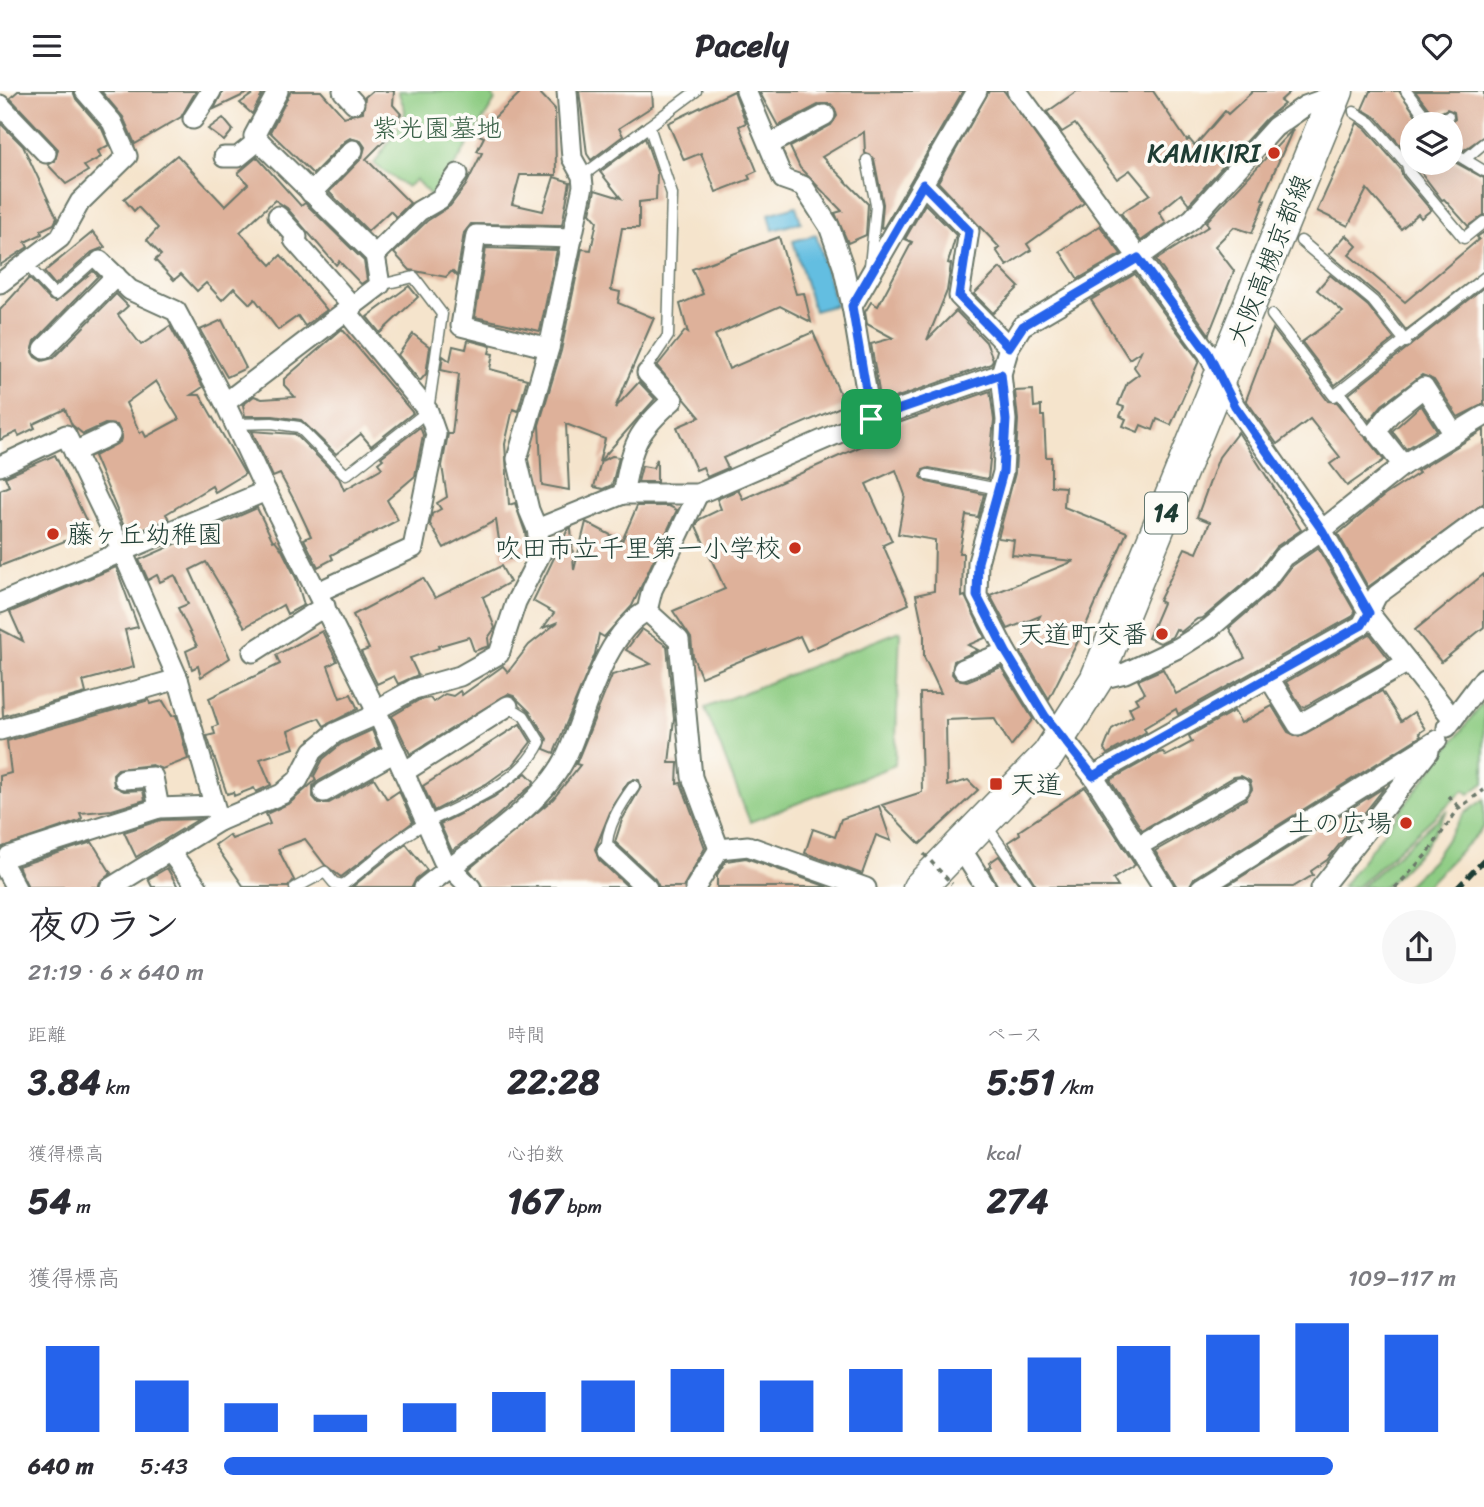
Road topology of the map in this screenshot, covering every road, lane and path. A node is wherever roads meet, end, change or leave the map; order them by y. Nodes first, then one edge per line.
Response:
1 (85, 91) edge
2 (211, 91) edge
3 (278, 91) edge
4 (567, 91) edge
5 (696, 91) edge
6 (747, 91) edge
7 (977, 91) edge
8 (1406, 91) edge
9 (1028, 94) edge
10 (1342, 99) edge
11 (0, 105) edge
12 (1423, 112) edge
13 (825, 115) dead end
14 (193, 119) dead end
15 (649, 126) junction
16 (259, 140) junction
17 (1484, 142) edge
18 (770, 144) junction
19 (353, 150) dead end
20 (1400, 152) edge
21 (46, 153) dead end
22 (224, 157) dead end
23 (1465, 159) joint
24 (867, 160) dead end
25 (1484, 171) edge
26 (458, 174) dead end
27 (1412, 175) edge
28 (582, 176) junction
29 (923, 184) junction
30 (311, 193) junction
31 (278, 216) dead end
32 (1484, 222) edge
33 (572, 237) junction
34 (1301, 241) dead end
35 (375, 255) junction
36 (1138, 258) junction
37 (100, 261) joint
38 (26, 264) junction
39 (116, 276) junction
40 (869, 277) junction
41 (1484, 278) edge
42 (0, 283) edge
43 (380, 285) junction
44 (852, 306) junction
45 (349, 308) junction
46 (1272, 315) dead end
47 (452, 325) junction
48 (1405, 342) junction
49 (1009, 347) junction
50 (549, 348) junction
51 (44, 349) dead end
52 (647, 373) joint
53 (1001, 374) junction
54 (1222, 378) junction
55 (1339, 392) junction
56 (225, 403) junction
57 (428, 411) junction
58 (1484, 416) edge
59 (871, 419) junction
60 (234, 424) junction
61 (1376, 431) junction
62 (1454, 434) junction
63 (110, 435) dead end
64 (74, 451) junction
65 (0, 465) edge
66 (1403, 465) junction
67 (928, 475) dead end
68 (998, 489) junction
69 (265, 491) junction
70 (698, 494) junction
71 (623, 495) junction
72 (1484, 516) edge
73 (537, 529) junction
74 (1322, 530) junction
75 (123, 553) junction
76 (322, 599) junction
77 (0, 603) edge
78 (647, 611) junction
79 (1369, 613) junction
80 (253, 652) dead end
81 (1006, 652) junction
82 (1408, 662) junction
83 (963, 669) dead end
84 (1269, 678) junction
85 (1484, 678) edge
86 (178, 679) junction
87 (1096, 680) junction
88 (508, 706) joint
89 (376, 710) junction
90 (1453, 719) junction
91 (0, 730) edge
92 (1061, 738) junction
93 (1437, 740) junction
94 (394, 752) junction
95 (404, 772) junction
96 (1093, 776) junction
97 (124, 779) dead end
98 (634, 786) dead end
99 (1240, 788) dead end
100 (1484, 790) edge
101 (324, 792) dead end
102 (1448, 796) dead end
103 (159, 808) junction
104 (1460, 808) junction
105 (217, 813) junction
106 (426, 823) junction
107 (984, 823) junction
108 (1138, 846) junction
109 (960, 847) junction
110 (719, 849) junction
111 (607, 851) joint
112 (171, 853) junction
113 (924, 854) dead end
114 (4, 864) edge
115 (450, 867) junction
116 (952, 884) dead end
117 (16, 887) edge
118 (110, 887) edge
119 (198, 887) edge
120 (295, 887) edge
121 (424, 887) edge
122 (471, 887) edge
123 (647, 887) edge
124 (695, 887) edge
125 (866, 887) edge
126 (919, 887) edge
127 (986, 887) edge
128 (1030, 887) edge
129 (1164, 887) edge
130 (1201, 887) edge
131 (1321, 887) edge
132 (1395, 887) edge

1 - 38 street
2 - 14 street
3 - 16 street
4 - 28 street
5 - 15 lane
6 - 18 street
7 - 29 street
8 - 12 lane
9 - 36 street
10 - 20 lane
10 - 36 street
10 - 54 main road, 大阪高槻京都線 / 14
11 - 21 street
13 - 18 street
15 - 28 lane
15 - 52 lane
16 - 22 street
16 - 30 street
17 - 23 lane
18 - 44 street
19 - 30 street
23 - 25 lane
24 - 40 lane
26 - 35 street
27 - 32 lane
28 - 33 street
29 - 40 street
29 - 49 street
30 - 35 street
31 - 45 street
33 - 47 street
33 - 50 street
34 - 48 lane
35 - 43 street
36 - 49 street
36 - 54 street
37 - 38 lane
37 - 39 street
38 - 42 street
39 - 51 street
39 - 56 street
40 - 44 street
41 - 48 lane
43 - 45 street
43 - 47 lane
44 - 59 street
45 - 56 street
45 - 57 street
46 - 55 lane
47 - 50 street
47 - 57 lane
48 - 55 lane
49 - 53 street
50 - 73 street
52 - 71 street
53 - 59 street
53 - 68 street
54 - 74 street
54 - 87 main road, 大阪高槻京都線 / 14
55 - 61 lane
56 - 60 street
57 - 60 lane
57 - 76 street
58 - 62 street
59 - 70 street
60 - 69 street
61 - 62 street
61 - 66 street
62 - 66 street
63 - 64 street
64 - 65 street
64 - 75 street
66 - 74 street
67 - 68 lane
68 - 81 street
69 - 75 street
69 - 76 street
70 - 71 street
70 - 78 street
71 - 73 street
72 - 79 street
73 - 89 street
74 - 79 street
74 - 87 street
75 - 77 street
75 - 86 street
76 - 80 street
76 - 89 street
78 - 110 street
78 - 115 street
79 - 82 street
79 - 84 street
81 - 83 street
81 - 92 street
82 - 84 street
82 - 90 street
84 - 96 street
85 - 90 street
86 - 91 street
86 - 105 street
87 - 92 main road, 大阪高槻京都線 / 14
88 - 95 street
88 - 106 lane
89 - 94 street
89 - 105 street
90 - 93 street
92 - 96 street
92 - 107 main road, 大阪高槻京都線 / 14
93 - 130 street
93 - 131 street
94 - 95 street
94 - 101 street
95 - 106 street
96 - 108 street
97 - 103 street
98 - 111 lane
99 - 108 street
100 - 104 path
102 - 104 path
103 - 105 street
103 - 114 street
104 - 132 path
105 - 112 street
106 - 115 street
106 - 120 lane
107 - 109 main road, 大阪高槻京都線 / 14
107 - 128 lane
108 - 129 street
109 - 126 main road, 大阪高槻京都線 / 14
109 - 127 street
110 - 124 street
110 - 125 street
111 - 123 street
112 - 118 street
112 - 119 street
113 - 116 path, bridge
114 - 117 street
115 - 121 street
115 - 122 street

